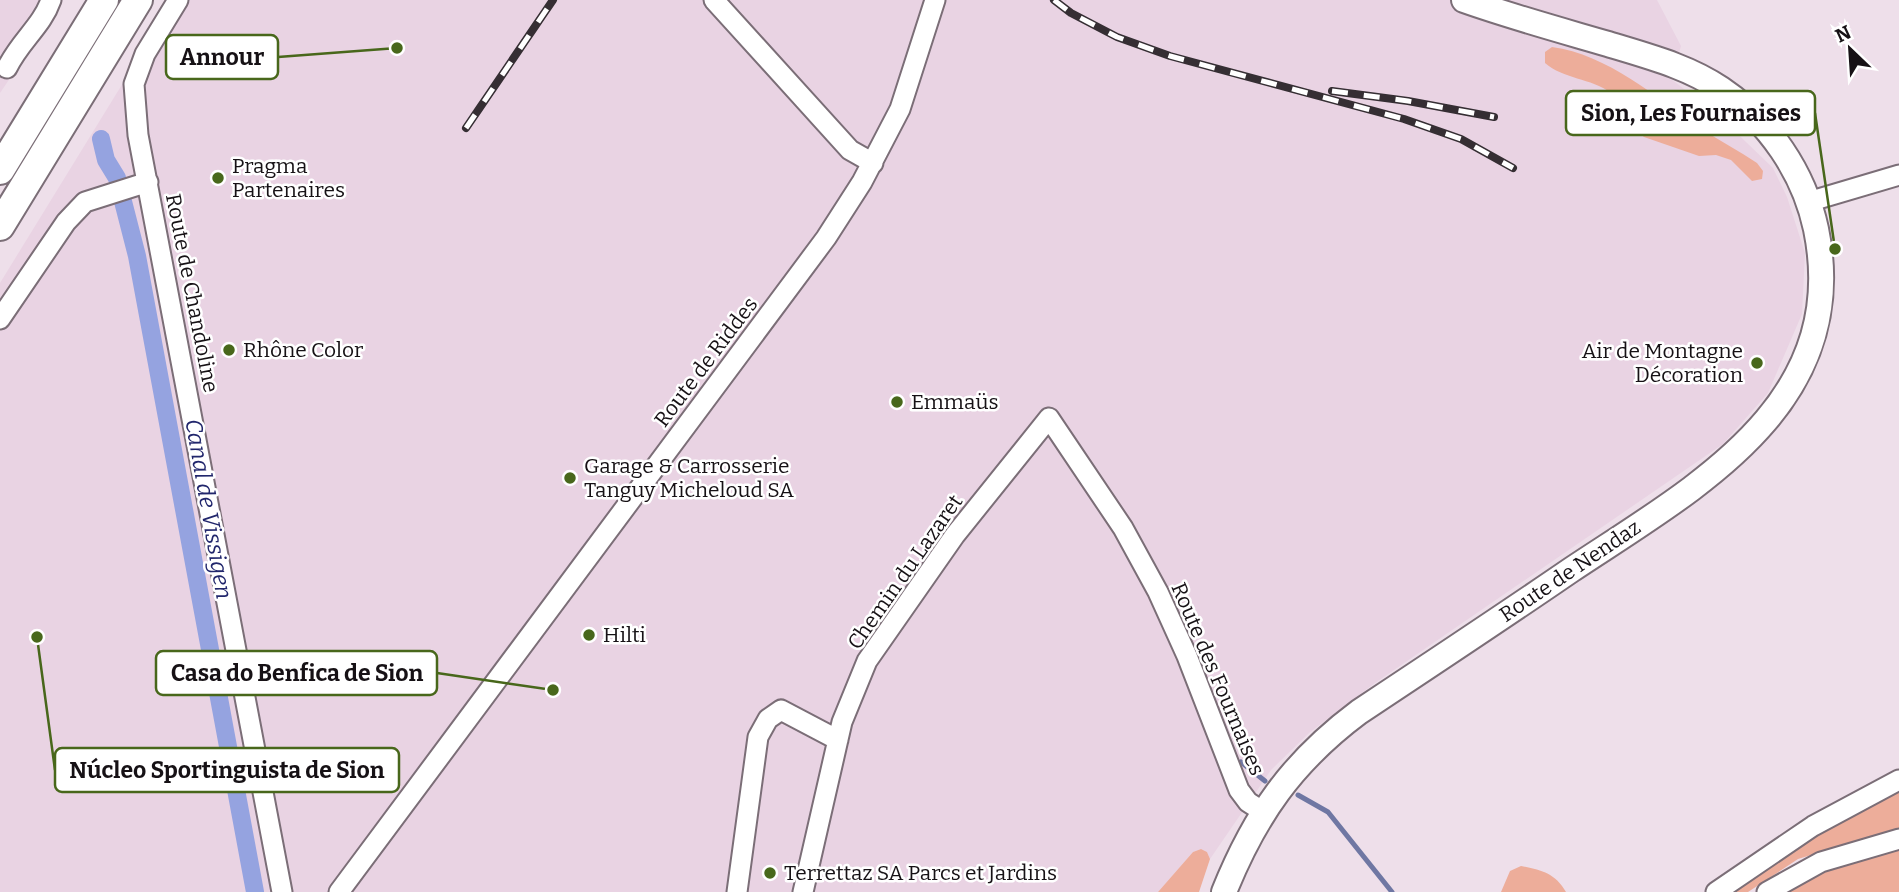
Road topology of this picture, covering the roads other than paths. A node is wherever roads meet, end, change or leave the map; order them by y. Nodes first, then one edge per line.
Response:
1 (51, 0) edge
2 (104, 0) edge
3 (138, 0) edge
4 (178, 0) edge
5 (714, 0) edge
6 (935, 0) edge
7 (1464, 0) edge
8 (7, 68) dead end
9 (873, 163) junction
10 (0, 170) edge
11 (1899, 175) edge
12 (140, 184) junction
13 (1808, 202) junction
14 (0, 226) edge
15 (0, 320) edge
16 (1049, 418) joint
17 (838, 740) junction
18 (1899, 780) edge
19 (1255, 807) junction
20 (1899, 839) edge
21 (282, 892) edge
22 (339, 892) edge
23 (737, 892) edge
24 (803, 892) edge
25 (1224, 892) edge
26 (1716, 892) edge
27 (1767, 892) edge

1 - 8 street
2 - 10 highway
3 - 14 highway
4 - 12 street, Route de Chandoline
5 - 9 street
6 - 9 street, Route de Riddes
7 - 13 main road, Route de Nendaz
9 - 22 street, Route de Riddes
11 - 13 street
12 - 15 street
12 - 21 street, Route de Chandoline
13 - 19 main road, Route de Nendaz
16 - 17 street, Chemin du Lazaret
16 - 19 street, Route des Fournaises
17 - 23 street
17 - 24 street, Chemin du Lazaret
18 - 26 street
19 - 25 main road, Route de Nendaz
20 - 27 street

